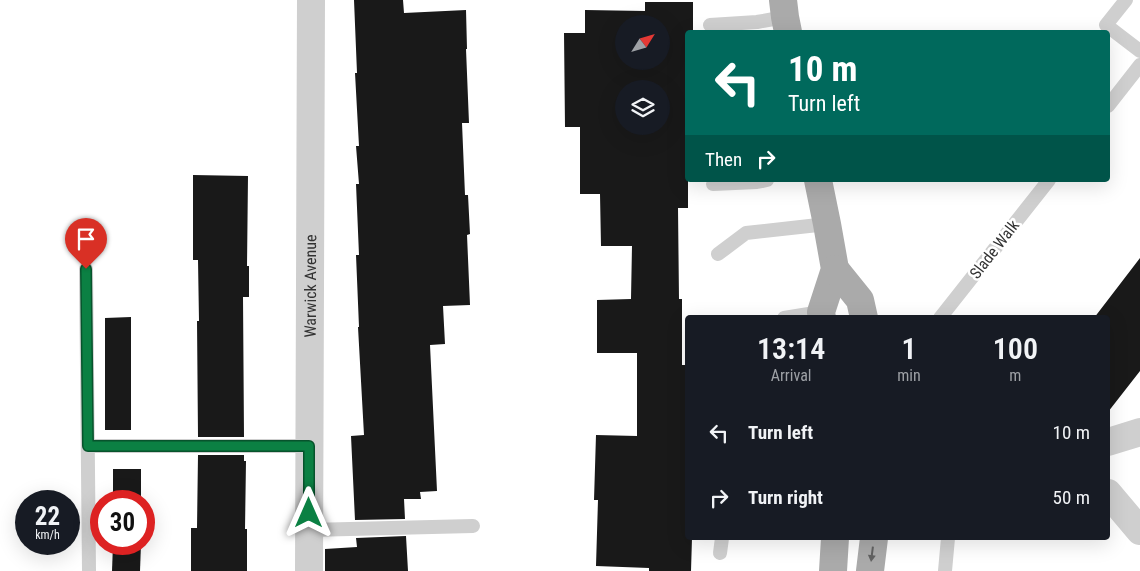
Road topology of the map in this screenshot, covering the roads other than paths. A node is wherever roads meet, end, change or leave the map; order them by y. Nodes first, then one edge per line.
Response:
1 (311, 0) edge
2 (1126, 0) edge
3 (785, 16) edge
4 (710, 25) dead end
5 (1140, 51) edge
6 (1140, 65) edge
7 (1110, 103) edge
8 (757, 182) edge
9 (818, 182) edge
10 (1047, 182) edge
11 (713, 184) dead end
12 (827, 224) junction
13 (718, 254) dead end
14 (86, 269) dead end
15 (835, 269) junction
16 (822, 315) edge
17 (863, 315) edge
18 (942, 315) edge
19 (1140, 432) edge
20 (1110, 441) edge
21 (88, 446) junction
22 (309, 446) junction
23 (1110, 495) edge
24 (473, 526) dead end
25 (309, 530) junction
26 (1140, 530) edge
27 (722, 540) edge
28 (835, 540) edge
29 (874, 540) edge
30 (948, 540) edge
31 (720, 553) dead end
32 (89, 571) edge
33 (309, 571) edge
34 (833, 571) edge
35 (870, 571) edge
36 (945, 571) edge

1 - 22 street, Warwick Avenue
2 - 5 lane
3 - 4 lane
6 - 7 lane
8 - 11 lane
9 - 12 main road
10 - 18 lane, Slade Walk
12 - 13 lane
12 - 15 main road
14 - 21 lane
15 - 16 main road
15 - 17 main road
19 - 20 street
21 - 22 lane
21 - 32 lane
22 - 25 street, Warwick Avenue
23 - 26 street
24 - 25 lane
25 - 33 street, Warwick Avenue
27 - 31 lane
28 - 34 main road
29 -> 35 main road
30 - 36 lane

